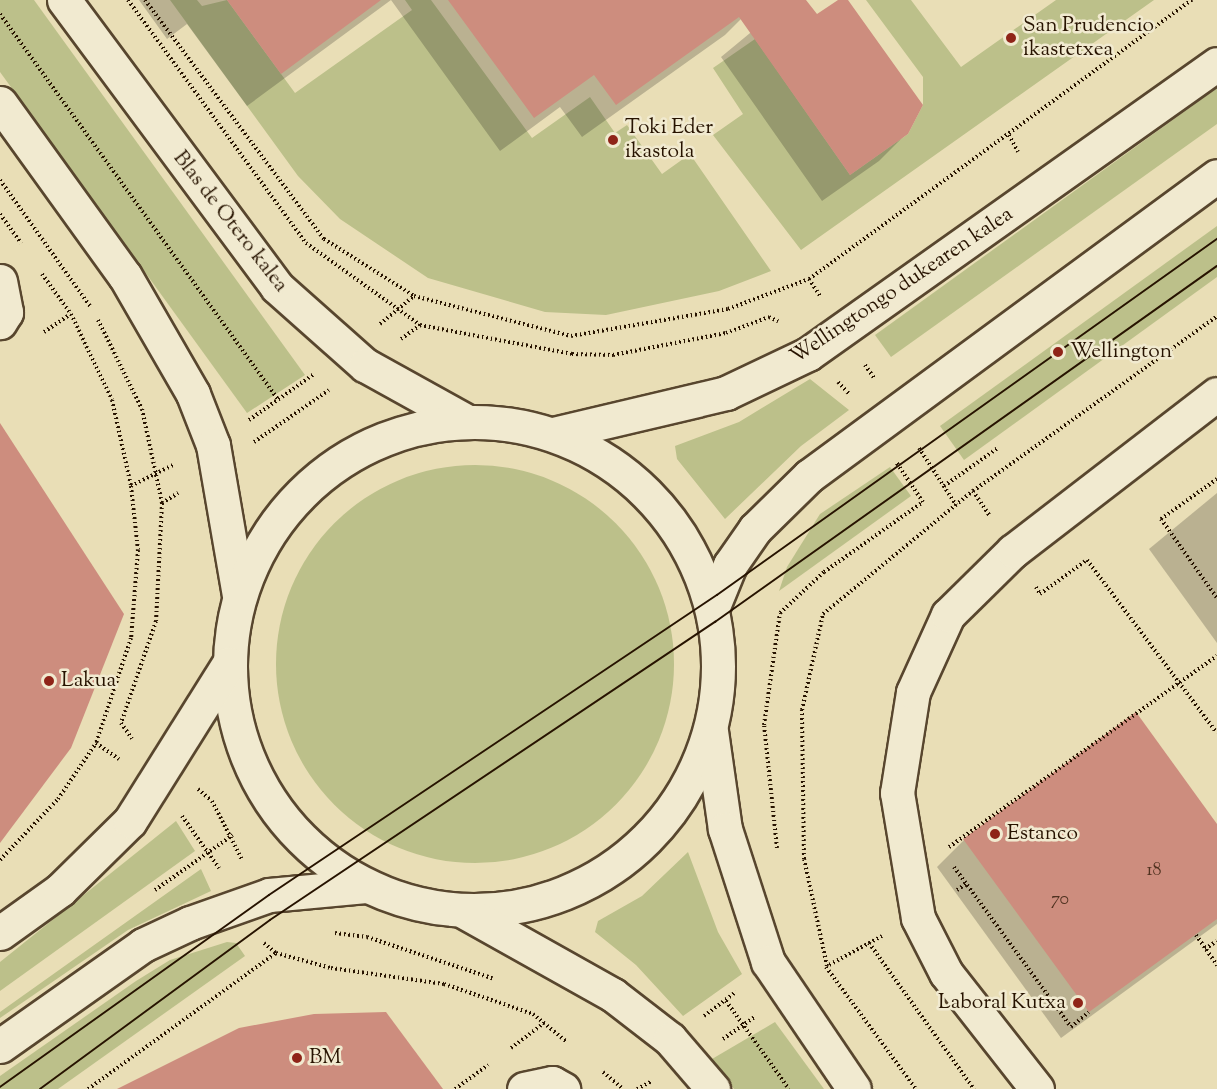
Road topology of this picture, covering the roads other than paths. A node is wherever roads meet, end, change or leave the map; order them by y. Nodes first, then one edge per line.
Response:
1 (64, 0) edge
2 (1217, 64) edge
3 (0, 104) edge
4 (1217, 176) edge
5 (0, 281) edge
6 (0, 322) edge
7 (1217, 394) edge
8 (466, 421) junction
9 (554, 434) junction
10 (239, 596) junction
11 (712, 609) junction
12 (229, 663) junction
13 (711, 726) junction
14 (366, 886) junction
15 (463, 911) junction
16 (0, 933) edge
17 (0, 1046) edge
18 (524, 1089) edge
19 (563, 1089) edge
20 (713, 1089) edge
21 (854, 1089) edge
22 (1037, 1089) edge

1 - 8 main road, Blas de Otero kalea
2 - 9 main road, Wellingtongo dukearen kalea
3 - 10 main road
4 - 11 main road
5 - 6 main road
7 - 22 main road
8 - 9 main road
8 - 10 main road
9 - 11 main road
10 - 12 main road
11 - 13 main road
12 - 14 main road
12 - 16 main road
13 - 15 main road
13 - 21 main road
14 - 15 main road
14 - 17 main road
15 - 20 main road
18 - 19 main road

